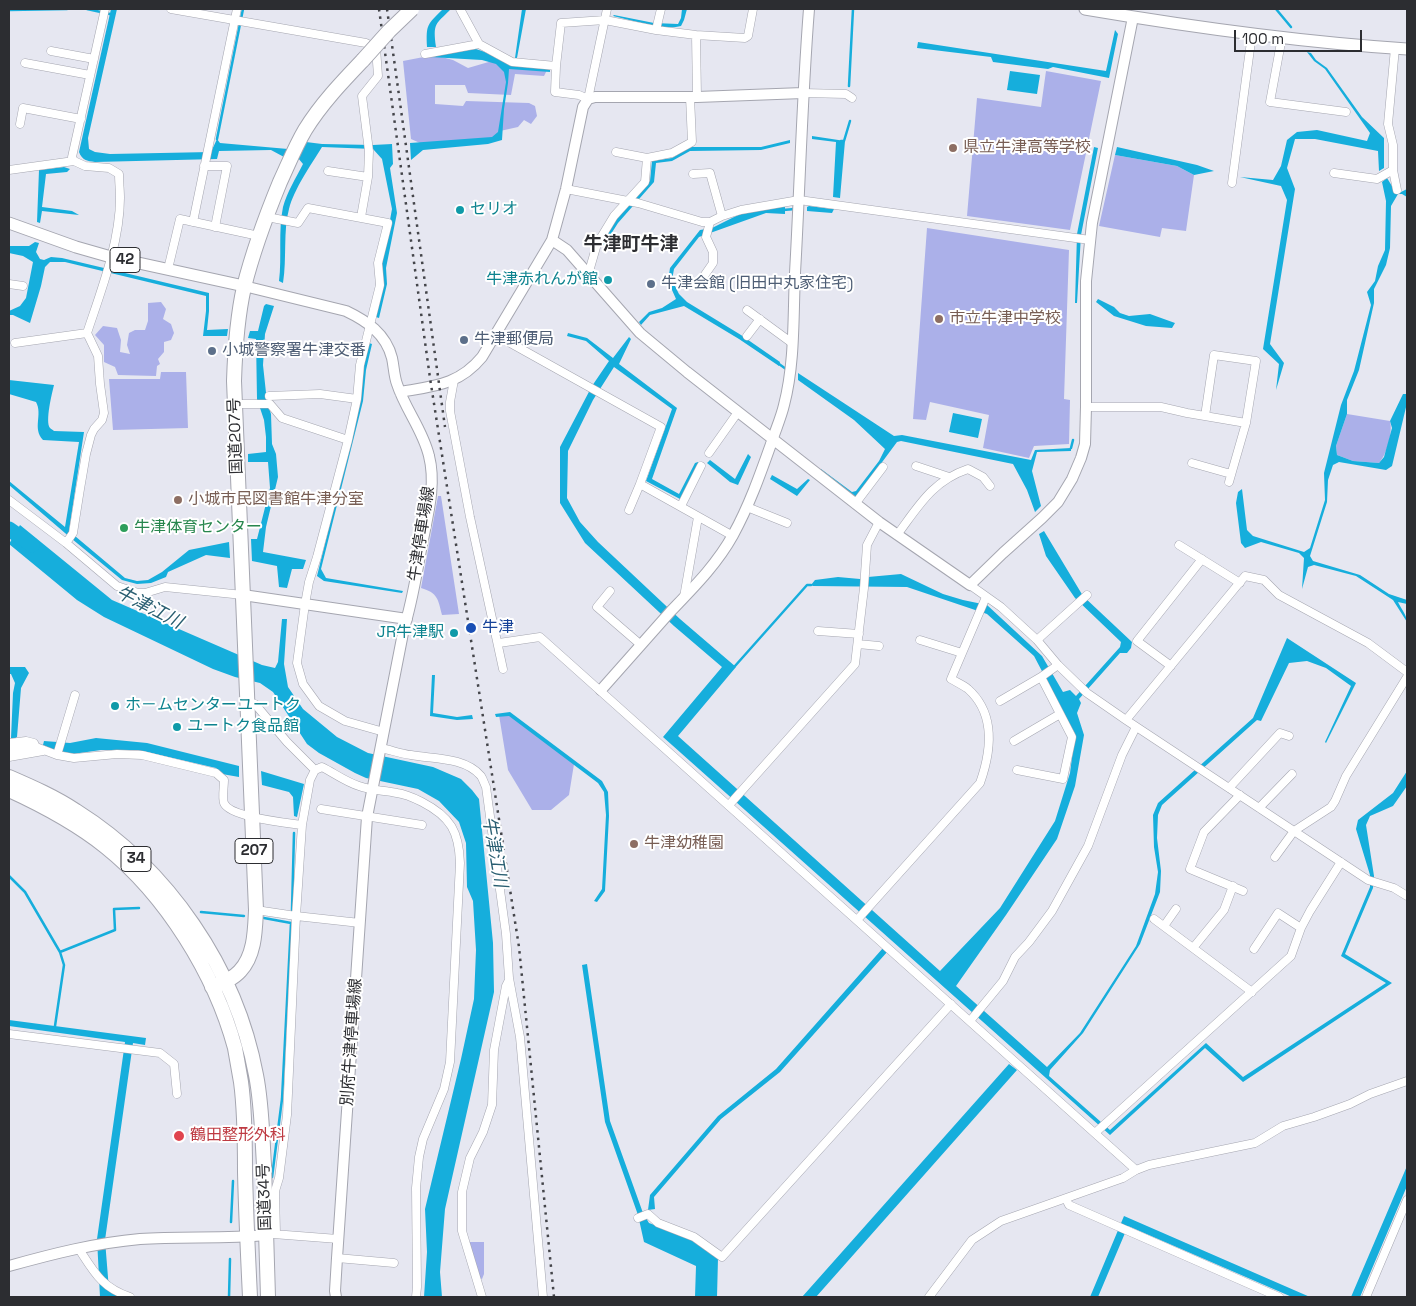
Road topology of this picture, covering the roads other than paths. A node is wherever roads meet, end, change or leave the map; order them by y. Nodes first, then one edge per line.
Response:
1 (172, 9) edge
2 (237, 9) edge
3 (412, 9) edge
4 (472, 9) edge
5 (607, 9) edge
6 (661, 9) edge
7 (752, 9) edge
8 (809, 9) edge
9 (1085, 9) edge
10 (104, 11) edge
11 (202, 11) edge
12 (462, 12) edge
13 (1133, 17) junction
14 (235, 20) junction
15 (605, 20) junction
16 (656, 30) junction
17 (1252, 34) junction
18 (696, 35) junction
19 (1282, 37) junction
20 (479, 44) junction
21 (1395, 48) junction
22 (1407, 49) edge
23 (51, 51) dead end
24 (424, 54) dead end
25 (94, 59) junction
26 (25, 64) dead end
27 (556, 66) junction
28 (90, 75) junction
29 (803, 93) junction
30 (694, 97) junction
31 (852, 98) dead end
32 (588, 99) junction
33 (1346, 112) dead end
34 (81, 119) junction
35 (20, 124) dead end
36 (616, 152) dead end
37 (647, 158) junction
38 (74, 161) junction
39 (205, 163) junction
40 (9, 170) edge
41 (1393, 170) junction
42 (328, 171) dead end
43 (1334, 172) dead end
44 (694, 174) dead end
45 (368, 177) junction
46 (1232, 183) dead end
47 (566, 188) junction
48 (1397, 190) dead end
49 (628, 201) junction
50 (799, 206) junction
51 (722, 216) junction
52 (267, 217) junction
53 (361, 217) junction
54 (193, 222) junction
55 (710, 222) junction
56 (9, 223) edge
57 (215, 227) junction
58 (259, 236) junction
59 (1082, 239) junction
60 (552, 240) junction
61 (110, 261) junction
62 (168, 270) junction
63 (588, 275) junction
64 (704, 276) dead end
65 (9, 284) edge
66 (22, 286) dead end
67 (244, 286) junction
68 (747, 310) dead end
69 (760, 319) junction
70 (370, 325) junction
71 (87, 332) junction
72 (496, 335) junction
73 (747, 336) dead end
74 (15, 343) dead end
75 (792, 343) junction
76 (454, 380) junction
77 (400, 392) junction
78 (357, 399) junction
79 (270, 400) junction
80 (235, 404) junction
81 (1086, 407) junction
82 (738, 412) junction
83 (1205, 416) junction
84 (1246, 423) junction
85 (773, 438) junction
86 (348, 440) junction
87 (709, 453) dead end
88 (1192, 463) dead end
89 (701, 466) dead end
90 (916, 466) dead end
91 (883, 467) dead end
92 (949, 477) junction
93 (640, 484) junction
94 (990, 486) dead end
95 (9, 500) edge
96 (856, 504) junction
97 (681, 506) junction
98 (747, 508) junction
99 (629, 510) dead end
100 (698, 517) junction
101 (879, 522) junction
102 (787, 523) dead end
103 (897, 535) junction
104 (733, 536) junction
105 (69, 539) junction
106 (1180, 545) dead end
107 (1202, 559) junction
108 (1240, 583) junction
109 (970, 585) junction
110 (610, 591) dead end
111 (243, 595) junction
112 (1087, 595) dead end
113 (986, 597) junction
114 (684, 598) junction
115 (305, 604) junction
116 (407, 619) junction
117 (818, 631) dead end
118 (859, 634) junction
119 (920, 640) dead end
120 (1037, 640) junction
121 (498, 643) junction
122 (858, 644) junction
123 (641, 645) junction
124 (879, 646) dead end
125 (962, 652) junction
126 (1058, 665) junction
127 (1171, 666) junction
128 (503, 669) dead end
129 (1407, 672) edge
130 (1041, 677) junction
131 (1407, 677) edge
132 (601, 690) junction
133 (75, 695) dead end
134 (247, 699) junction
135 (1000, 701) dead end
136 (1060, 714) junction
137 (1126, 720) junction
138 (1136, 727) junction
139 (384, 732) junction
140 (1289, 736) dead end
141 (1014, 741) dead end
142 (9, 743) edge
143 (36, 747) junction
144 (380, 749) junction
145 (9, 750) edge
146 (45, 751) junction
147 (57, 756) junction
148 (9, 757) edge
149 (316, 770) junction
150 (1017, 770) dead end
151 (1292, 774) dead end
152 (9, 777) edge
153 (372, 788) junction
154 (1229, 788) junction
155 (9, 790) edge
156 (1240, 795) junction
157 (729, 805) junction
158 (1259, 808) junction
159 (321, 809) dead end
160 (252, 817) junction
161 (368, 817) junction
162 (302, 825) junction
163 (422, 825) dead end
164 (1294, 831) junction
165 (1275, 857) dead end
166 (1341, 862) junction
167 (1233, 886) junction
168 (1243, 891) dead end
169 (1407, 896) edge
170 (1176, 909) dead end
171 (256, 910) junction
172 (296, 916) junction
173 (1154, 919) dead end
174 (857, 920) junction
175 (360, 924) junction
176 (1164, 926) junction
177 (1301, 928) junction
178 (1193, 948) junction
179 (1254, 949) dead end
180 (510, 978) junction
181 (226, 982) junction
182 (212, 987) junction
183 (1252, 992) junction
184 (950, 1004) junction
185 (970, 1021) junction
186 (9, 1034) edge
187 (1407, 1081) edge
188 (177, 1094) dead end
189 (1100, 1129) junction
190 (1136, 1170) junction
191 (1066, 1199) junction
192 (1407, 1200) edge
193 (638, 1218) dead end
194 (271, 1234) junction
195 (247, 1237) junction
196 (338, 1238) junction
197 (79, 1249) junction
198 (337, 1258) junction
199 (394, 1263) dead end
200 (9, 1266) edge
201 (130, 1297) edge
202 (250, 1297) edge
203 (268, 1297) edge
204 (336, 1297) edge
205 (416, 1297) edge
206 (482, 1297) edge
207 (543, 1297) edge
208 (928, 1297) edge
209 (1279, 1297) edge
210 (1366, 1297) edge

1 - 11 street
2 - 14 street
3 - 52 highway, 国道207号 / 207, bridge
4 - 12 street
5 - 15 street
6 - 16 street
7 - 18 street
8 - 29 street
9 - 13 main road
10 - 25 street
11 - 14 street
12 - 20 street
13 - 17 main road
13 - 59 street
14 - 39 street
14 - 45 street
15 - 16 street
15 - 27 street
15 - 32 street
16 - 18 street
17 - 19 main road
17 - 46 street
18 - 30 street
19 - 21 main road
19 - 33 street
20 - 24 street
20 - 27 street
21 - 22 main road
21 - 41 street
23 - 25 street
25 - 28 street
26 - 28 street
27 - 32 street
28 - 34 street
29 - 30 street
29 - 31 street
29 - 50 street
30 - 32 street
30 - 37 street
32 - 47 street
34 - 35 street
34 - 38 street
36 - 37 street
37 - 49 street
38 - 40 street
38 - 61 street
39 - 54 street
39 - 57 street
41 - 43 street
41 - 48 street
42 - 45 street
44 - 51 street
45 - 53 street
47 - 49 street
47 - 60 street
49 - 55 street
49 - 63 street
50 - 51 street
50 - 59 street
50 - 75 street
51 - 55 street
52 - 53 street
52 - 58 highway, 国道207号 / 207
53 - 70 street
54 - 57 street
54 - 62 street
55 - 64 street
56 - 61 main road, 42
57 - 58 street
58 - 67 highway, 国道207号 / 207
59 - 81 street
60 - 63 street
60 - 72 street
61 - 62 main road, 42
61 - 71 street
62 - 67 main road, 42
63 - 82 street
65 - 66 street
67 - 70 street, 牛津停車場線
67 - 80 highway, 国道207号 / 207
68 - 69 street
69 - 73 street
69 - 75 street
70 - 77 street, 牛津停車場線
70 - 78 street
71 - 74 street
71 - 105 street
72 - 76 street
72 - 93 street
75 - 85 street
76 - 77 street
76 - 121 street
77 - 116 street, 牛津停車場線
78 - 79 street
78 - 86 street
79 - 80 street
79 - 86 street
80 - 111 highway, 国道207号 / 207
81 - 83 street
81 - 109 street
82 - 85 street
82 - 87 street
83 - 84 street
83 - 84 street
84 - 88 street
85 - 96 street
85 - 98 street
86 - 115 street
89 - 97 street
90 - 92 street
91 - 96 street
92 - 94 street
92 - 103 street
93 - 97 street
93 - 99 street
95 - 105 street
96 - 101 street
97 - 100 street
98 - 102 street
98 - 104 street
100 - 104 street
100 - 114 street
101 - 103 street
101 - 118 street
103 - 109 street
104 - 114 street
105 - 111 street
106 - 107 street
107 - 108 street
107 - 127 street
108 - 127 street
108 - 129 street
109 - 113 street
110 - 123 street
111 - 115 street
111 - 134 highway, 国道207号 / 207
112 - 120 street
113 - 120 street
113 - 125 street
114 - 123 street
115 - 116 street
115 - 139 street
116 - 139 street
117 - 118 street
118 - 122 street
119 - 125 street
120 - 126 street
121 - 128 street
121 - 132 street
122 - 124 street
122 - 157 street
123 - 132 street
125 - 174 street
126 - 130 street
126 - 137 street
127 - 137 street
130 - 135 street
130 - 136 street
131 - 164 street
132 - 157 street
133 - 147 street
134 - 149 street
134 - 160 highway, 国道207号 / 207
136 - 141 street
136 - 150 street
137 - 138 street
138 - 154 street
138 - 185 street
139 - 144 street
140 - 154 street
142 - 143 street
143 - 145 street
143 - 146 street
144 - 153 street, 別府牛津停車場線
144 - 180 street
146 - 147 street
146 - 148 street
147 - 160 street
149 - 153 street
149 - 162 street
151 - 158 street
152 - 181 highway, 34
153 - 161 street, 別府牛津停車場線
153 - 205 street
154 - 156 street
155 - 182 highway, 34
156 - 158 street
156 - 167 street
157 - 174 street
158 - 164 street
159 - 161 street
160 - 162 street
160 - 171 highway, 国道207号 / 207
161 - 163 street
161 - 175 street, 別府牛津停車場線
162 - 172 street
164 - 165 street
164 - 166 street
166 - 169 street
166 - 177 street
167 - 168 street
167 - 178 street
170 - 176 street
171 - 172 street
171 - 181 highway, 国道207号 / 207
172 - 175 street
172 - 194 street
173 - 176 street
174 - 184 street
175 - 196 street, 別府牛津停車場線
176 - 178 street
177 - 179 street
177 - 183 street
178 - 183 street
180 - 206 street
180 - 207 street
181 - 182 highway, 国道207号 / 207
181 - 194 highway, 国道34号 / 34
182 - 195 highway, 国道34号 / 34
183 - 189 street
184 - 185 street
184 - 193 street
185 - 189 street
186 - 188 street
187 - 190 street
189 - 190 street
190 - 191 street
191 - 208 street
191 - 209 street
192 - 210 street
194 - 195 street
194 - 196 street
194 - 203 highway, 国道34号 / 34
195 - 197 street
195 - 202 highway, 国道34号 / 34
196 - 198 street, 別府牛津停車場線
197 - 200 street
197 - 201 street
198 - 199 street
198 - 204 street, 別府牛津停車場線

